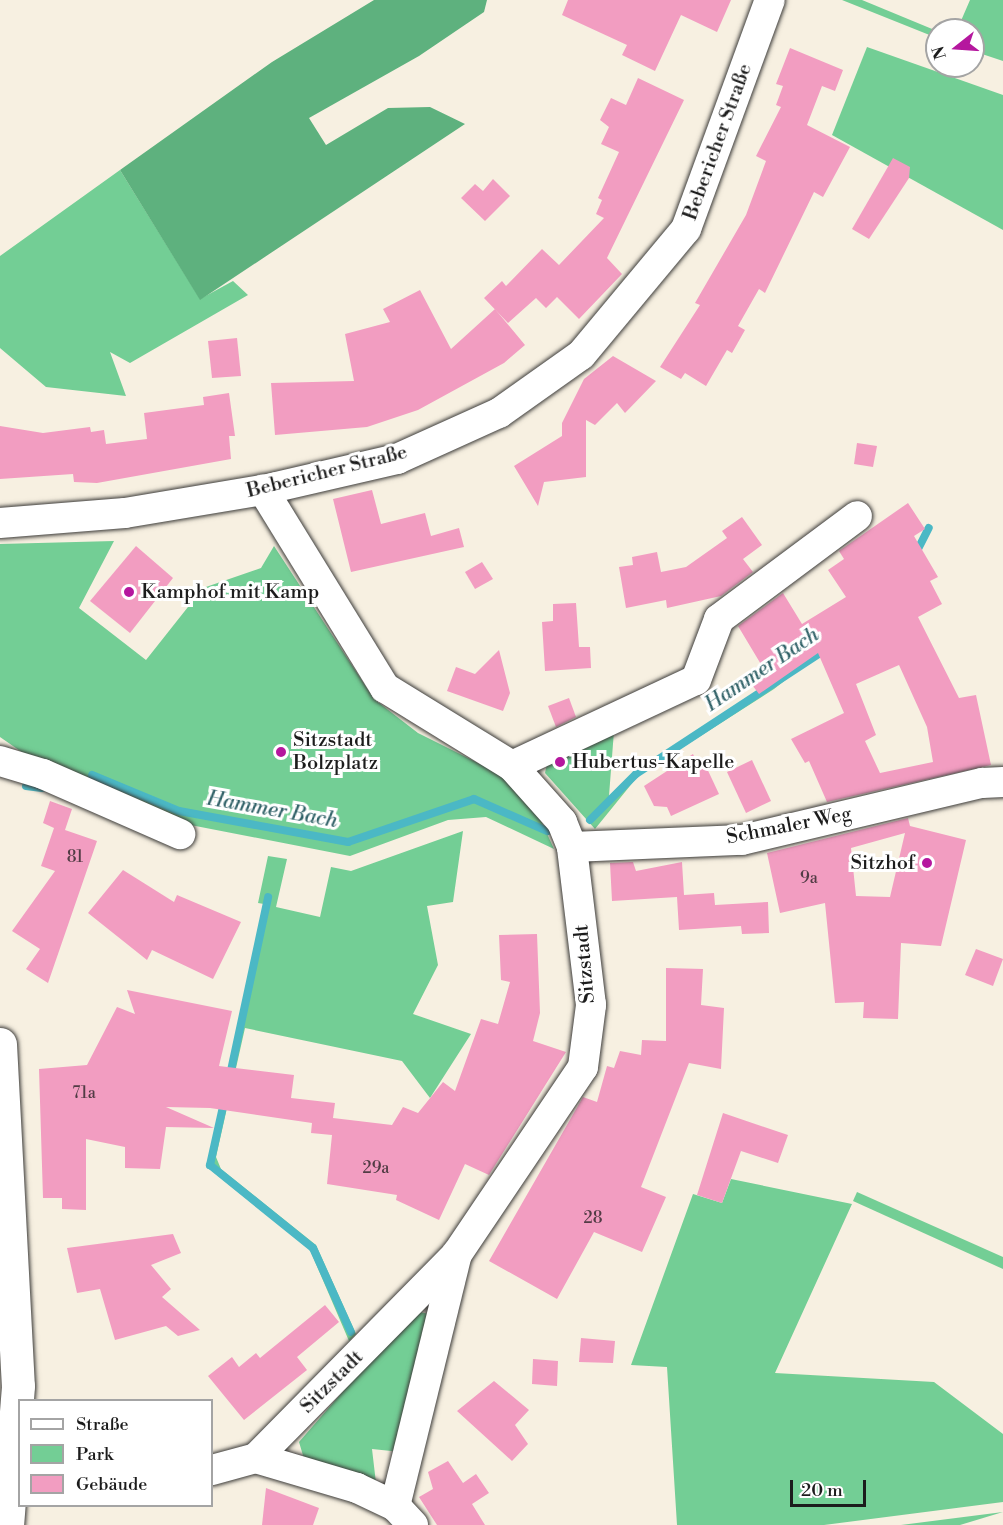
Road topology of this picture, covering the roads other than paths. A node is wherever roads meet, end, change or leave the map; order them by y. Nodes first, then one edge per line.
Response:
1 (770, 0) edge
2 (263, 490) junction
3 (857, 516) dead end
4 (0, 523) edge
5 (0, 761) edge
6 (512, 766) junction
7 (1003, 783) edge
8 (180, 834) dead end
9 (572, 847) junction
10 (0, 1044) edge
11 (457, 1254) junction
12 (256, 1458) junction
13 (213, 1470) edge
14 (16, 1483) edge
15 (404, 1515) edge
16 (7, 1525) edge

1 - 2 street, Bebericher Straße
2 - 4 street, Bebericher Straße
2 - 6 street, Sitzstadt
3 - 6 street
5 - 8 street
6 - 9 street, Sitzstadt
7 - 9 street, Schmaler Weg
9 - 11 street, Sitzstadt
10 - 14 street
11 - 12 street, Sitzstadt
11 - 15 street, Sitzstadt
12 - 13 street
12 - 15 street, Sitzstadt
14 - 16 street

